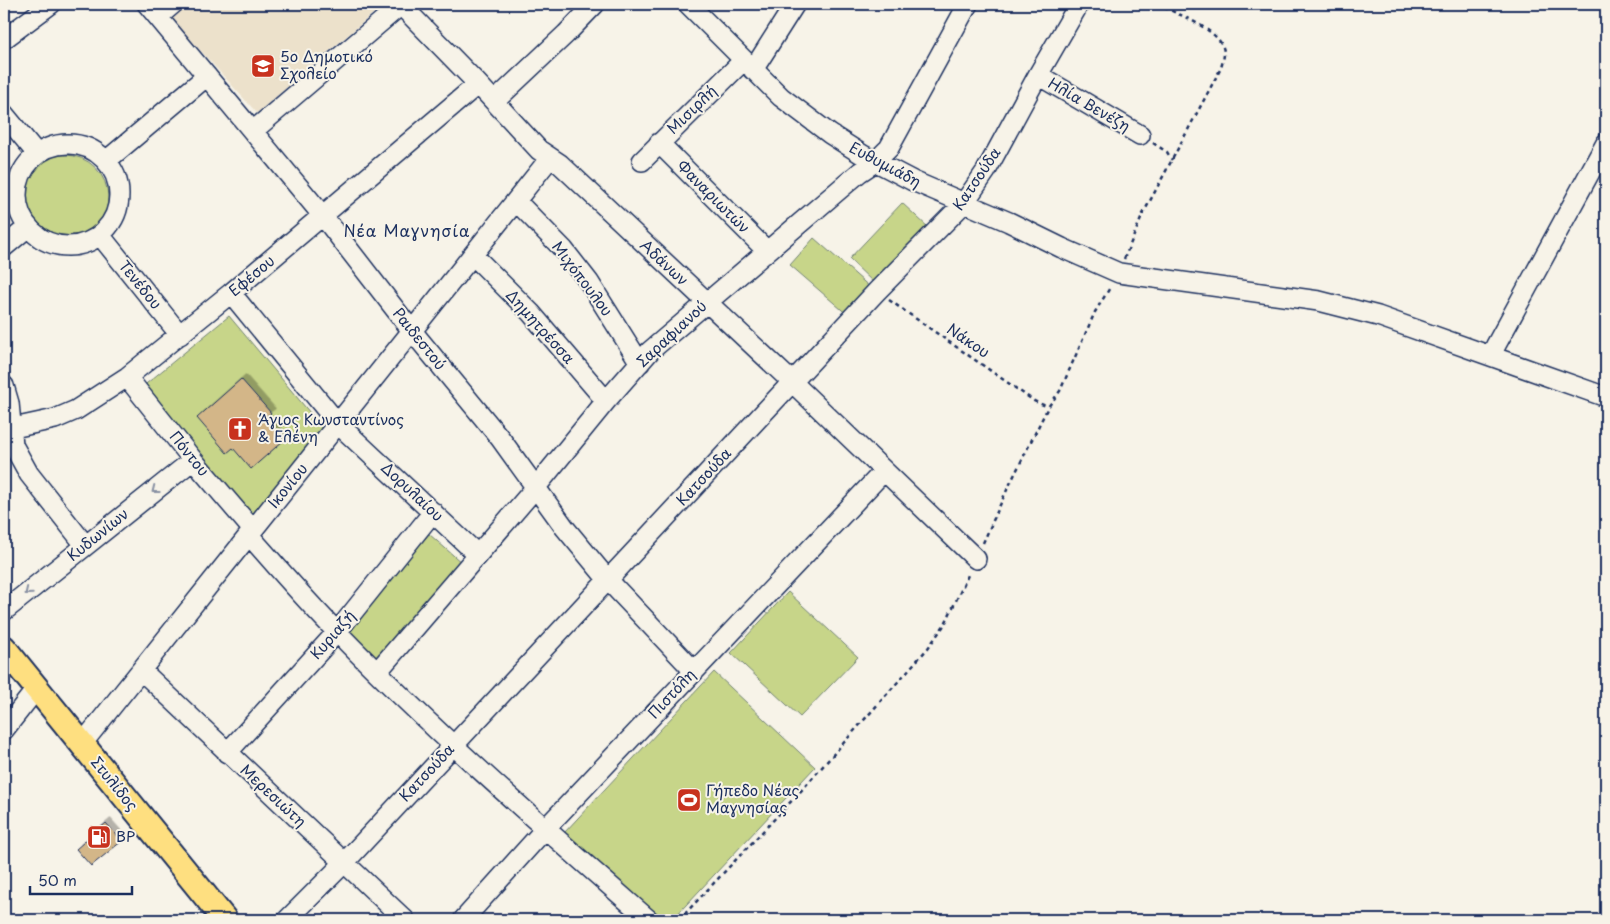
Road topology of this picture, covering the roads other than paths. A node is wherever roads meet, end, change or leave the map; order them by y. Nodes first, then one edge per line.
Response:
1 (51, 4) edge
2 (173, 4) edge
3 (401, 4) edge
4 (595, 4) edge
5 (688, 4) edge
6 (795, 4) edge
7 (968, 4) edge
8 (1079, 4) edge
9 (152, 10) edge
10 (4, 39) edge
11 (748, 65) junction
12 (1038, 75) junction
13 (207, 76) junction
14 (478, 84) junction
15 (495, 101) junction
16 (4, 114) edge
17 (253, 130) junction
18 (1140, 135) road end
19 (659, 143) junction
20 (1606, 143) edge
21 (37, 154) junction
22 (550, 158) junction
23 (106, 161) junction
24 (642, 161) dead end
25 (875, 162) junction
26 (516, 201) junction
27 (964, 203) junction
28 (323, 216) junction
29 (28, 227) junction
30 (100, 235) junction
31 (4, 247) edge
32 (767, 251) junction
33 (473, 255) junction
34 (231, 293) junction
35 (706, 302) junction
36 (412, 331) junction
37 (180, 335) junction
38 (1491, 356) junction
39 (640, 363) junction
40 (128, 377) junction
41 (792, 382) junction
42 (4, 386) edge
43 (1606, 396) edge
44 (606, 401) junction
45 (338, 424) junction
46 (7, 430) edge
47 (193, 460) junction
48 (884, 471) junction
49 (536, 487) junction
50 (433, 512) junction
51 (251, 533) junction
52 (86, 545) junction
53 (477, 554) junction
54 (976, 559) road end
55 (608, 580) junction
56 (4, 611) edge
57 (336, 632) junction
58 (4, 648) edge
59 (141, 670) junction
60 (694, 671) junction
61 (377, 672) junction
62 (37, 688) junction
63 (4, 730) edge
64 (82, 744) junction
65 (454, 745) junction
66 (227, 753) junction
67 (546, 829) junction
68 (344, 863) junction
69 (225, 920) edge
70 (287, 920) edge
71 (405, 920) edge
72 (463, 920) edge
73 (649, 920) edge

1 - 10 street
2 - 9 street
3 - 14 street, Αδάνων
3 - 17 street
4 - 15 street
5 - 11 street, Ευθυμιάδη
6 - 11 street, Μισιρλή
7 - 25 street, Σαραφιανού
8 - 12 street, Κατσούδα
9 - 13 street, Ραιδεστού
11 - 19 street, Μισιρλή
11 - 25 street, Ευθυμιάδη
12 - 18 street, Ηλία Βενέζη
12 - 27 street, Κατσούδα
13 - 17 street, Ραιδεστού
13 - 23 street
14 - 15 street, Αδάνων
14 - 28 street, Εφέσου
15 - 22 street, Αδάνων
16 - 21 street
17 - 28 street, Ραιδεστού
19 - 24 street, Μισιρλή
19 - 32 street, Φαναριωτών
20 - 38 street
21 - 23 street
21 - 29 street
22 - 26 street, Ικονίου
22 - 35 street, Αδάνων
23 - 30 street
25 - 27 street, Ευθυμιάδη
25 - 32 street, Σαραφιανού
26 - 33 street, Ικονίου
26 - 39 street, Μιχόπουλου
27 - 38 street, Ευθυμιάδη
27 - 41 street, Κατσούδα
28 - 34 street, Εφέσου
28 - 36 street, Ραιδεστού
29 - 30 street
29 - 31 street
30 - 37 street, Τενέδου
32 - 35 street, Σαραφιανού
33 - 36 street, Ικονίου
33 - 44 street, Δημητρέσσα
34 - 37 street, Εφέσου
34 - 45 street, Δορυλαίου
35 - 39 street, Σαραφιανού
35 - 41 street, Αδάνων
36 - 45 street, Ικονίου
36 - 49 street, Ραιδεστού
37 - 40 street, Εφέσου
38 - 43 street, Ευθυμιάδη
39 - 44 street, Σαραφιανού
40 - 46 street, Εφέσου
40 - 47 street, Πόντου
41 - 48 street, Αδάνων
41 - 55 street, Κατσούδα
42 - 46 street
44 - 49 street, Σαραφιανού
45 - 50 street, Δορυλαίου
45 - 51 street, Ικονίου
46 - 52 street
47 - 51 street, Πόντου
47 -> 52 street, Κυδωνίων
48 - 54 street, Αδάνων
48 - 60 street, Πιστόλη
49 - 53 street, Σαραφιανού
49 - 55 street, Ραιδεστού
50 - 53 street, Δορυλαίου
50 - 57 street, Κυριαζή
51 - 57 street, Πόντου
51 - 59 street, Ικονίου
52 -> 56 street, Κυδωνίων
53 - 61 street, Σαραφιανού
55 - 60 street, Ραιδεστού
55 - 65 street, Κατσούδα
57 - 61 street, Πόντου
57 - 66 street, Κυριαζή
58 - 62 main road, Στυλίδος
59 - 64 street, Ικονίου
59 - 66 street, Μερεσιώτη
60 - 67 street, Πιστόλη
61 - 65 street, Πόντου
62 - 63 street
62 - 64 main road, Στυλίδος
64 - 69 main road, Στυλίδος
65 - 67 street, Πόντου
65 - 68 street, Κατσούδα
66 - 68 street, Μερεσιώτη
67 - 72 street, Πιστόλη
67 - 73 street, Πόντου
68 - 70 street, Κατσούδα
68 - 71 street, Μερεσιώτη

